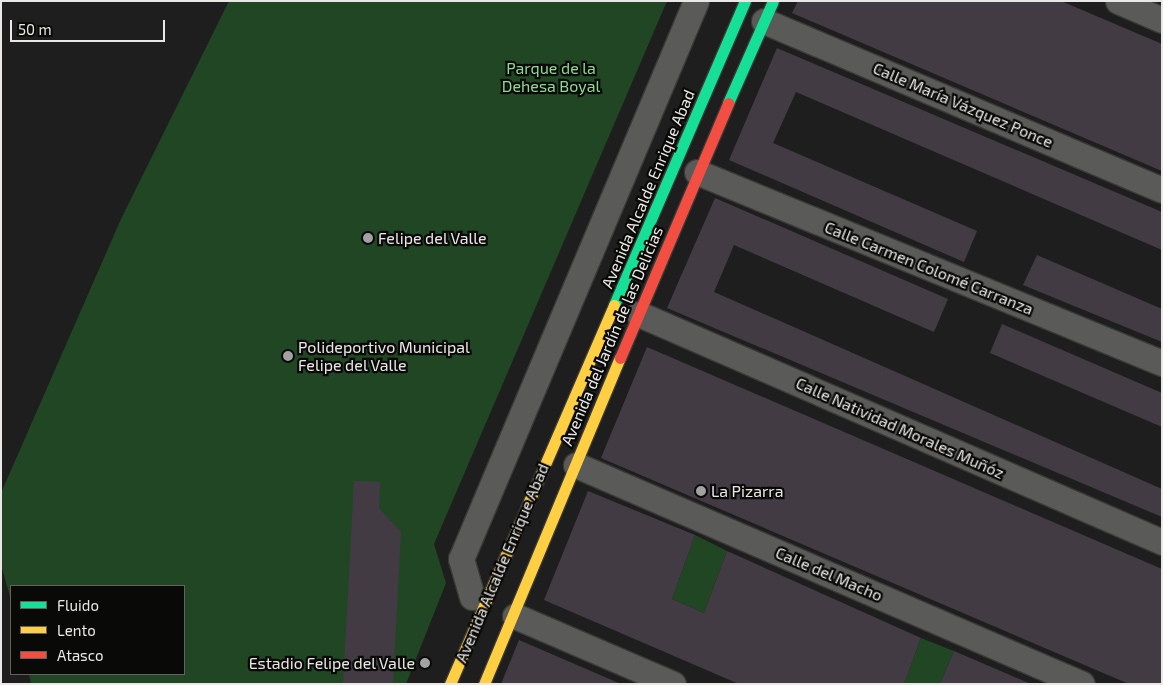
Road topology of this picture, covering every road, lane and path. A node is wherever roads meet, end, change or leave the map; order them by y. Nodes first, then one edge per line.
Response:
1 (696, 1) edge
2 (744, 1) edge
3 (1118, 1) edge
4 (769, 11) edge
5 (1162, 20) edge
6 (697, 172) junction
7 (1162, 190) edge
8 (639, 314) junction
9 (1162, 363) edge
10 (576, 465) junction
11 (1162, 542) edge
12 (473, 594) dead end
13 (515, 616) junction
14 (450, 684) edge
15 (484, 684) edge
16 (673, 684) edge
17 (1082, 684) edge

1 - 12 street, Avenida Alcalde Enrique Abad
2 - 14 main road, Avenida Alcalde Enrique Abad
3 - 5 street
4 - 6 main road, Avenida del Jardín de las Delicias
4 - 7 street, Calle María Vázquez Ponce
6 - 8 main road, Avenida del Jardín de las Delicias
6 - 9 street, Calle Carmen Colomé Carranza
8 - 10 main road, Avenida del Jardín de las Delicias
8 - 11 street, Calle Natividad Morales Muñóz
10 - 13 main road, Avenida del Jardín de las Delicias
10 - 17 street, Calle del Macho
13 - 15 main road, Avenida del Jardín de las Delicias
13 - 16 street

